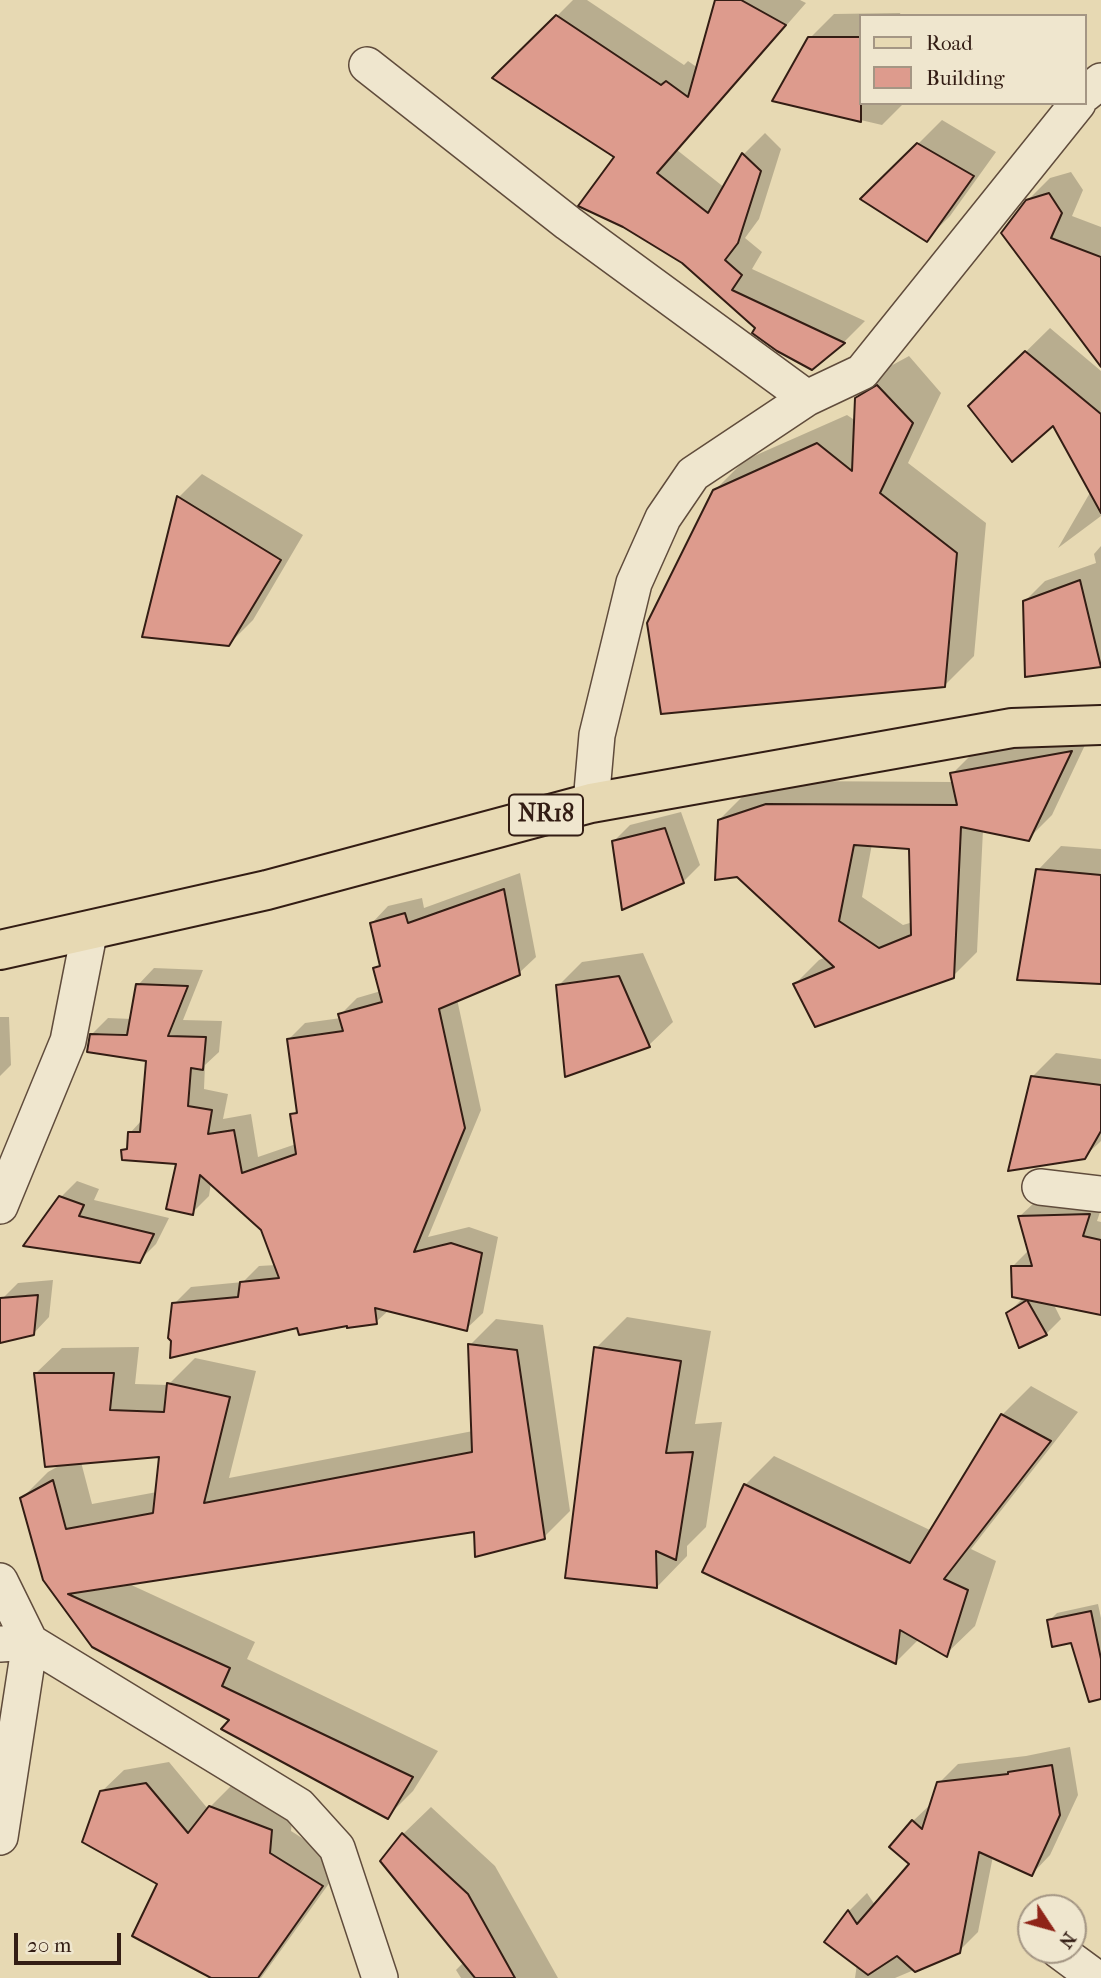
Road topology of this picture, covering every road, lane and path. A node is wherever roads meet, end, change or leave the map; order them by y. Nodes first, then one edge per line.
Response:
1 (367, 65) dead end
2 (1101, 81) edge
3 (1087, 92) edge
4 (1075, 105) edge
5 (807, 398) junction
6 (1101, 725) edge
7 (591, 803) junction
8 (90, 929) junction
9 (0, 950) edge
10 (1040, 1187) dead end
11 (1101, 1194) edge
12 (0, 1206) edge
13 (0, 1581) edge
14 (15, 1643) edge
15 (0, 1837) edge
16 (1077, 1964) edge
17 (380, 1978) edge
18 (1096, 1978) edge

1 - 5 street
2 - 3 street
4 - 5 street
5 - 7 street
6 - 7 main road, NR18
7 - 8 main road, NR18
8 - 9 main road, NR18
8 - 12 street
10 - 11 street
13 - 14 street
14 - 15 street
14 - 17 street
16 - 18 street

